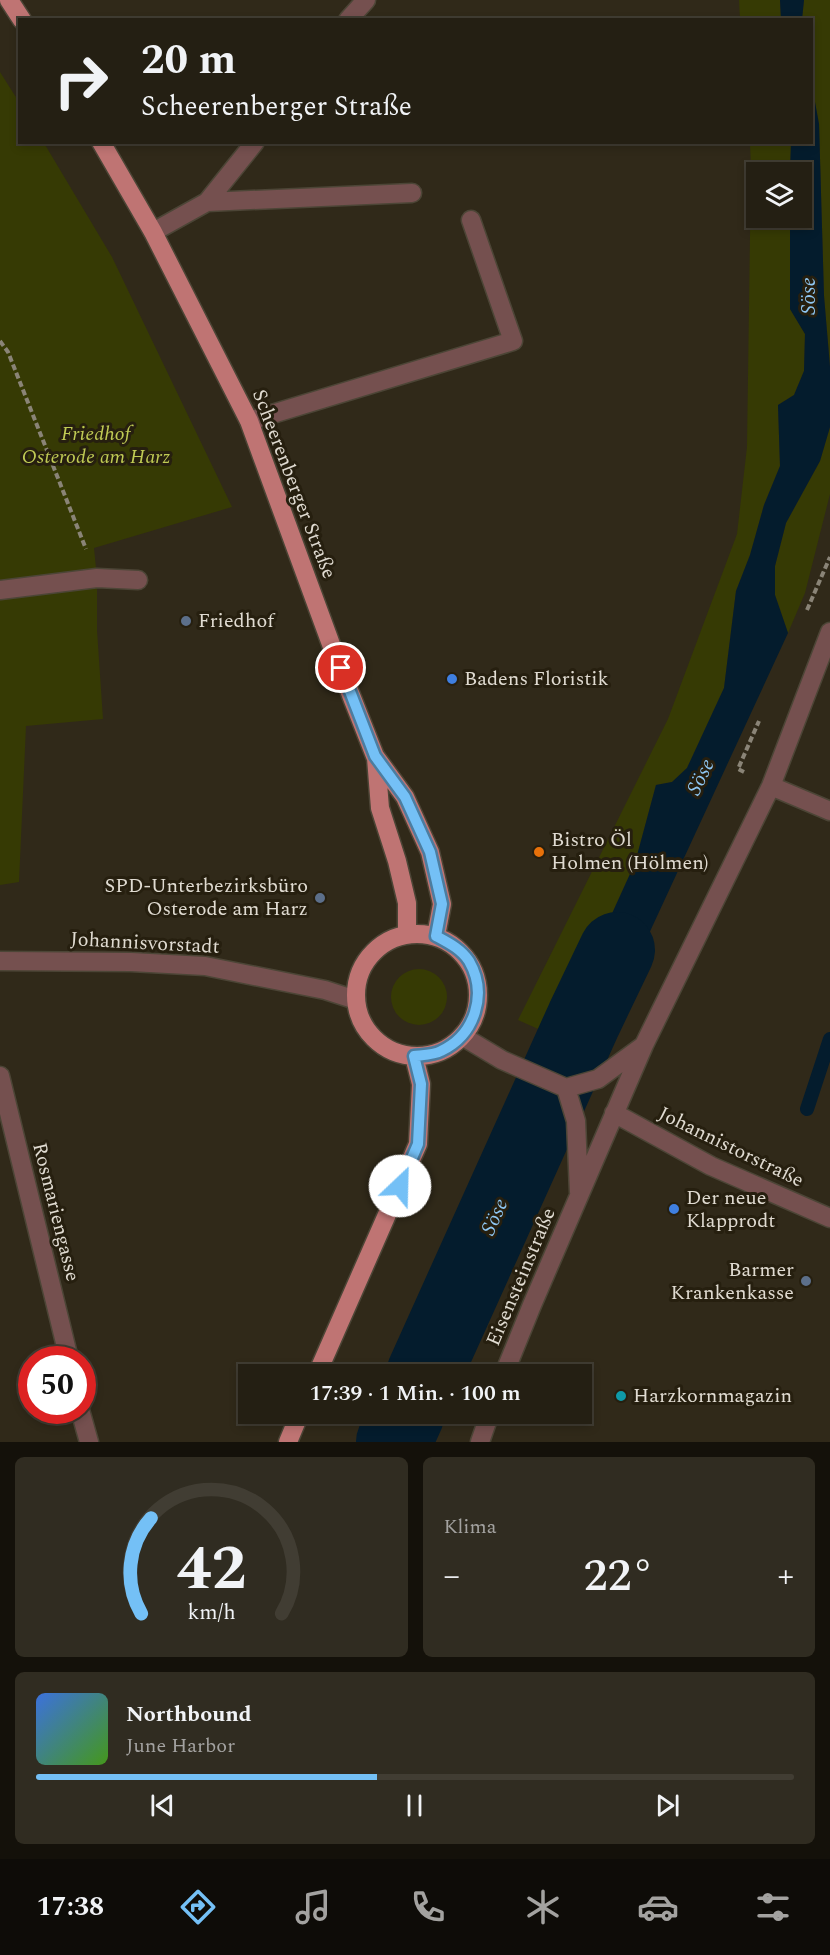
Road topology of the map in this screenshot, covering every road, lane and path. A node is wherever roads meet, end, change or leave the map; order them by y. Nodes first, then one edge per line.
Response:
1 (9, 0) edge
2 (366, 0) edge
3 (21, 18) edge
4 (350, 18) edge
5 (102, 144) edge
6 (253, 144) edge
7 (412, 193) dead end
8 (207, 202) junction
9 (471, 220) dead end
10 (153, 232) junction
11 (0, 341) edge
12 (249, 421) junction
13 (97, 578) junction
14 (138, 580) dead end
15 (0, 590) edge
16 (830, 632) edge
17 (375, 756) junction
18 (771, 786) junction
19 (830, 811) edge
20 (407, 934) junction
21 (436, 936) junction
22 (0, 961) edge
23 (356, 1000) junction
24 (462, 1036) junction
25 (644, 1045) junction
26 (414, 1056) junction
27 (0, 1076) edge
28 (566, 1088) junction
29 (614, 1113) junction
30 (579, 1197) junction
31 (830, 1218) edge
32 (66, 1346) edge
33 (322, 1364) edge
34 (508, 1364) edge
35 (84, 1424) edge
36 (295, 1424) edge
37 (486, 1424) edge
38 (89, 1442) edge
39 (288, 1442) edge
40 (480, 1442) edge

1 - 3 main road
2 - 4 street
5 - 10 main road, Scheerenberger Straße
6 - 8 street
7 - 8 street
8 - 10 street
9 - 12 street
10 - 12 main road, Scheerenberger Straße
11 - 13 path
12 - 17 main road, Scheerenberger Straße
13 - 14 street
13 - 15 street
16 - 18 street, Eisensteinstraße
17 - 20 main road, Scheerenberger Straße
17 - 21 main road, Scheerenberger Straße
18 - 19 street
18 - 25 street, Eisensteinstraße
20 - 21 main road
20 - 23 main road
21 - 24 main road
22 - 23 street, Johannisvorstadt
23 - 26 main road
24 - 26 main road
24 - 28 street
25 - 28 street
25 - 29 street, Eisensteinstraße
26 - 33 main road
27 - 32 street, Rosmariengasse
28 - 30 street, Eisensteinstraße
29 - 30 street, Eisensteinstraße
29 - 31 street, Johannistorstraße
30 - 34 street, Eisensteinstraße
35 - 38 street
36 - 39 main road
37 - 40 street

